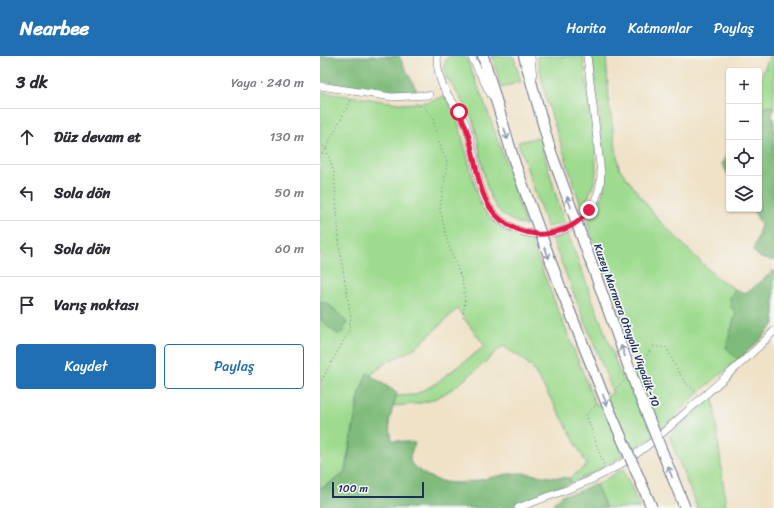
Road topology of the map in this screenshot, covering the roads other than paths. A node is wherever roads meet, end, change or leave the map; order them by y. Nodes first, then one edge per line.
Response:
1 (471, 56) edge
2 (483, 56) edge
3 (524, 56) edge
4 (531, 56) edge
5 (586, 56) edge
6 (438, 58) edge
7 (320, 86) edge
8 (534, 94) junction
9 (429, 96) dead end
10 (498, 108) junction
11 (774, 331) edge
12 (518, 508) edge
13 (652, 508) edge
14 (684, 508) edge

1 - 10 lane
2 - 10 highway
3 - 8 highway, Kuzey Marmara Otoyolu Viyadük-10
4 - 8 lane
5 - 6 lane
7 - 9 lane
14 -> 8 highway, Kuzey Marmara Otoyolu Viyadük-10, bridge
10 -> 13 highway, bridge
11 - 12 lane

